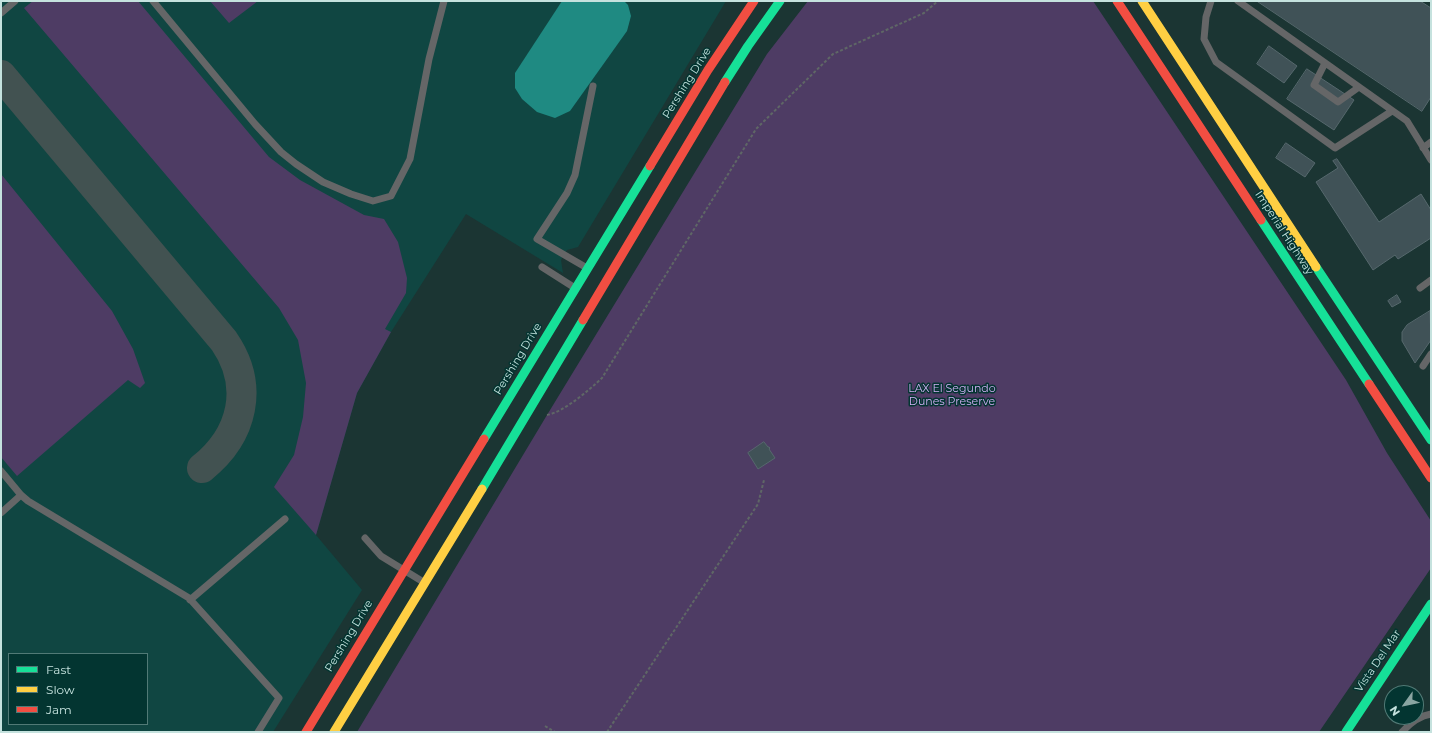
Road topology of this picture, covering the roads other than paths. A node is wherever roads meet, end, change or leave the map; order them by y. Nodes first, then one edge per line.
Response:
1 (15, 1) edge
2 (153, 1) edge
3 (444, 1) edge
4 (754, 1) edge
5 (780, 1) edge
6 (1117, 1) edge
7 (1142, 1) edge
8 (1211, 1) edge
9 (1238, 1) edge
10 (1, 13) edge
11 (1325, 62) junction
12 (593, 86) dead end
13 (1359, 87) junction
14 (1392, 111) junction
15 (1431, 142) edge
16 (1423, 148) junction
17 (1431, 160) edge
18 (542, 267) dead end
19 (588, 268) junction
20 (1431, 280) edge
21 (575, 288) junction
22 (1420, 288) dead end
23 (1431, 354) edge
24 (1423, 366) dead end
25 (1431, 440) edge
26 (1, 471) edge
27 (1431, 478) edge
28 (21, 495) junction
29 (1, 513) edge
30 (285, 519) dead end
31 (365, 538) dead end
32 (404, 570) junction
33 (426, 583) junction
34 (190, 600) junction
35 (1431, 604) edge
36 (1431, 714) edge
37 (258, 732) edge
38 (306, 732) edge
39 (334, 732) edge
40 (1346, 732) edge
41 (1402, 732) edge

1 - 10 lane
2 - 3 lane
4 - 19 main road, Pershing Drive
5 - 33 main road
6 - 27 main road, Imperial Highway
7 - 25 main road, Imperial Highway
8 - 14 lane
9 - 11 lane
11 - 13 lane
11 - 13 lane
12 - 19 lane
13 - 14 lane
14 - 16 lane
15 - 16 lane
16 - 17 lane
18 - 21 lane
19 - 21 main road, Pershing Drive
20 - 22 lane
21 - 32 main road, Pershing Drive
23 - 24 lane
26 - 28 lane
28 - 29 lane
28 - 34 lane
30 - 34 lane
31 - 32 lane
32 - 33 lane
32 - 38 main road, Pershing Drive
33 - 39 main road
34 - 37 lane
35 - 40 main road, Vista Del Mar
36 - 41 lane

